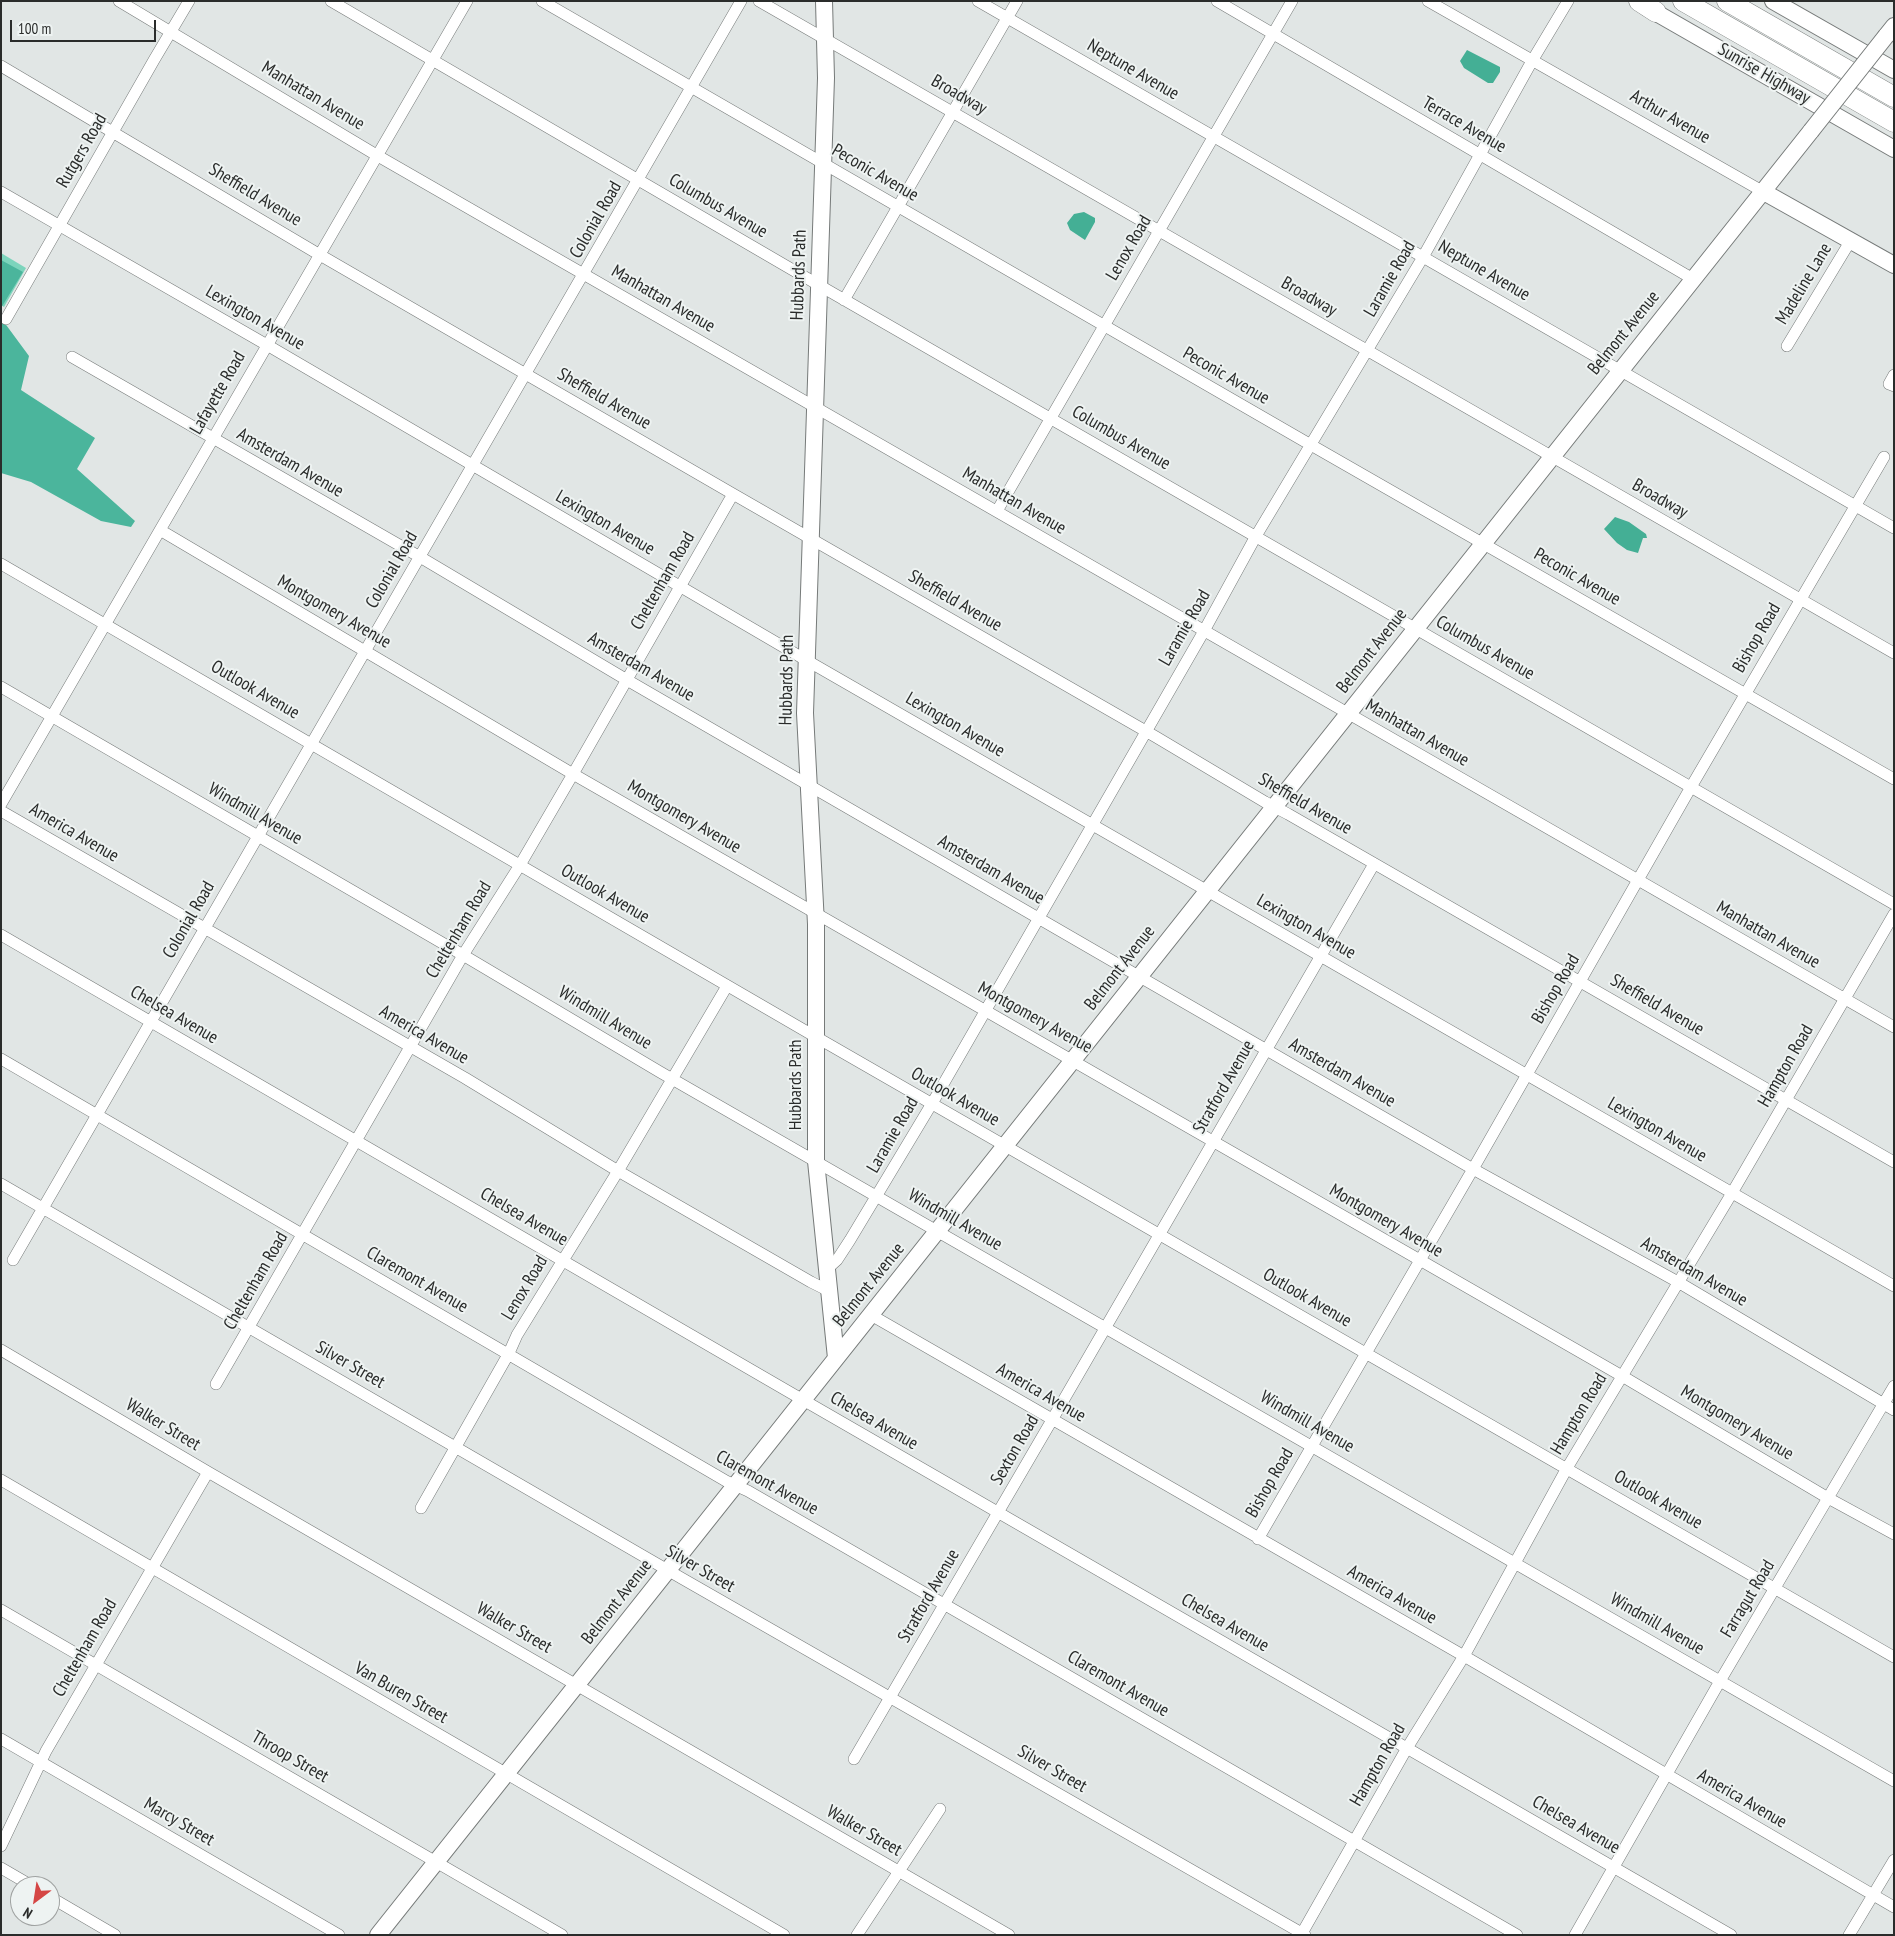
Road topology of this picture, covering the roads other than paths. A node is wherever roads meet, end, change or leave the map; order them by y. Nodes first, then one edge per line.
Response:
1 (119, 1) edge
2 (189, 1) edge
3 (331, 1) edge
4 (467, 1) edge
5 (542, 1) edge
6 (742, 1) edge
7 (759, 1) edge
8 (824, 1) edge
9 (978, 1) edge
10 (1017, 1) edge
11 (1217, 1) edge
12 (1292, 1) edge
13 (1428, 1) edge
14 (1568, 1) edge
15 (1632, 1) edge
16 (1639, 1) edge
17 (1683, 1) edge
18 (1727, 1) edge
19 (1773, 1) edge
20 (1656, 12) junction
21 (1007, 18) junction
22 (1890, 31) edge
23 (171, 32) junction
24 (1273, 34) junction
25 (826, 39) junction
26 (433, 61) junction
27 (1532, 61) junction
28 (1, 66) edge
29 (1894, 70) edge
30 (691, 88) junction
31 (1894, 97) edge
32 (954, 112) junction
33 (1894, 122) edge
34 (113, 131) junction
35 (1213, 136) junction
36 (1894, 149) edge
37 (1481, 155) junction
38 (378, 156) junction
39 (823, 163) junction
40 (639, 180) junction
41 (1762, 191) junction
42 (1, 192) edge
43 (898, 207) junction
44 (60, 225) junction
45 (1159, 231) junction
46 (1851, 240) junction
47 (320, 255) junction
48 (1423, 257) junction
49 (1894, 265) edge
50 (584, 273) junction
51 (1693, 279) junction
52 (818, 285) junction
53 (844, 300) junction
54 (6, 318) dead end
55 (1105, 325) junction
56 (267, 344) junction
57 (1787, 346) dead end
58 (1368, 351) junction
59 (72, 357) dead end
60 (1621, 369) junction
61 (526, 374) junction
62 (816, 407) junction
63 (1051, 418) junction
64 (212, 439) junction
65 (1311, 445) junction
66 (1552, 456) junction
67 (1884, 457) dead end
68 (473, 465) junction
69 (733, 494) junction
70 (1855, 506) junction
71 (997, 511) junction
72 (1894, 528) edge
73 (160, 530) junction
74 (1256, 536) junction
75 (812, 540) junction
76 (1483, 543) junction
77 (420, 557) junction
78 (1, 564) edge
79 (680, 587) junction
80 (1800, 599) junction
81 (106, 624) junction
82 (1415, 628) junction
83 (1204, 631) junction
84 (365, 650) junction
85 (1894, 653) edge
86 (806, 660) junction
87 (627, 680) junction
88 (1, 687) edge
89 (1745, 694) junction
90 (1348, 713) junction
91 (52, 716) junction
92 (1146, 731) junction
93 (311, 743) junction
94 (573, 774) junction
95 (1894, 778) edge
96 (808, 784) junction
97 (1691, 787) junction
98 (1, 804) edge
99 (1274, 806) junction
100 (1, 811) edge
101 (1093, 825) junction
102 (258, 836) junction
103 (1374, 864) junction
104 (520, 865) junction
105 (1639, 880) junction
106 (1207, 890) junction
107 (1894, 904) edge
108 (816, 912) junction
109 (1894, 914) edge
110 (1038, 917) junction
111 (205, 929) junction
112 (1, 935) edge
113 (463, 955) junction
114 (1320, 955) junction
115 (1139, 976) junction
116 (1580, 982) junction
117 (727, 986) junction
118 (1844, 999) junction
119 (984, 1011) junction
120 (151, 1021) junction
121 (1894, 1027) edge
122 (816, 1037) junction
123 (410, 1048) junction
124 (1265, 1049) junction
125 (1, 1059) edge
126 (1072, 1060) junction
127 (1527, 1074) junction
128 (672, 1078) junction
129 (1787, 1099) junction
130 (932, 1104) junction
131 (97, 1114) junction
132 (356, 1141) junction
133 (1213, 1142) junction
134 (1005, 1145) junction
135 (816, 1161) junction
136 (1894, 1162) edge
137 (1473, 1169) junction
138 (618, 1171) junction
139 (1, 1184) edge
140 (1732, 1193) junction
141 (878, 1196) junction
142 (43, 1208) junction
143 (938, 1231) junction
144 (303, 1234) junction
145 (1159, 1234) junction
146 (562, 1259) junction
147 (13, 1260) dead end
148 (1420, 1261) junction
149 (828, 1269) junction
150 (1678, 1282) junction
151 (1894, 1286) edge
152 (829, 1291) junction
153 (871, 1315) junction
154 (250, 1327) junction
155 (1106, 1327) junction
156 (1, 1350) edge
157 (509, 1353) junction
158 (1366, 1353) junction
159 (836, 1358) junction
160 (1622, 1376) junction
161 (216, 1384) dead end
162 (1894, 1386) edge
163 (802, 1400) junction
164 (1883, 1404) junction
165 (1894, 1410) edge
166 (1052, 1420) junction
167 (1312, 1445) junction
168 (456, 1448) junction
169 (1567, 1468) junction
170 (208, 1472) junction
171 (1, 1480) edge
172 (736, 1485) junction
173 (1828, 1498) junction
174 (421, 1508) dead end
175 (998, 1512) junction
176 (1894, 1534) edge
177 (1258, 1539) junction
178 (1516, 1564) junction
179 (151, 1568) junction
180 (668, 1570) junction
181 (1775, 1588) junction
182 (944, 1605) junction
183 (1, 1610) edge
184 (1464, 1656) junction
185 (1894, 1657) edge
186 (95, 1664) junction
187 (1720, 1680) junction
188 (577, 1684) junction
189 (890, 1697) junction
190 (1, 1739) edge
191 (1407, 1748) junction
192 (854, 1759) dead end
193 (40, 1761) junction
194 (506, 1774) junction
195 (1667, 1776) junction
196 (1894, 1781) edge
197 (940, 1809) dead end
198 (1354, 1841) junction
199 (1, 1846) edge
200 (1894, 1860) edge
201 (436, 1862) junction
202 (1, 1868) edge
203 (1614, 1868) junction
204 (899, 1872) junction
205 (15, 1876) edge
206 (1873, 1895) junction
207 (60, 1903) edge
208 (1894, 1906) edge
209 (1303, 1934) edge
210 (116, 1935) edge
211 (339, 1935) edge
212 (378, 1935) edge
213 (562, 1935) edge
214 (784, 1935) edge
215 (857, 1935) edge
216 (1009, 1935) edge
217 (1517, 1935) edge
218 (1574, 1935) edge
219 (1731, 1935) edge
220 (1849, 1935) edge

1 - 23 street, Manhattan Avenue
2 - 23 street, Rutgers Road
3 - 26 street, Columbus Avenue
4 - 26 street, Lafayette Road
5 - 30 street, Peconic Avenue
6 - 30 street, Colonial Road
7 - 25 street, Broadway
8 - 25 main road, Hubbards Path
9 - 21 street, Neptune Avenue
10 - 21 street
11 - 24 street, Terrace Avenue
12 - 24 street, Lenox Road
13 - 27 street, Arthur Avenue
14 - 27 street, Laramie Road
15 - 20 main road, Sunrise Highway
16 - 20 highway
17 - 33 highway, Sunrise Highway
18 - 31 highway
19 - 29 main road
20 - 36 main road, Sunrise Highway
21 - 32 street
21 - 35 street, Neptune Avenue
22 - 41 main road, Belmont Avenue, bridge
23 - 34 street, Rutgers Road
23 - 38 street, Manhattan Avenue
24 - 35 street, Lenox Road
24 - 37 street, Terrace Avenue
25 - 32 street, Broadway
25 - 39 main road, Hubbards Path
26 - 38 street, Lafayette Road
26 - 40 street, Columbus Avenue
27 - 37 street, Laramie Road
27 - 41 street, Arthur Avenue
28 - 34 street, Sheffield Avenue
30 - 39 street, Peconic Avenue
30 - 40 street, Colonial Road
32 - 43 street
32 - 45 street, Broadway
34 - 44 street, Rutgers Road
34 - 47 street, Sheffield Avenue
35 - 45 street, Lenox Road
35 - 48 street, Neptune Avenue
37 - 48 street, Laramie Road
37 - 51 street, Terrace Avenue
38 - 47 street, Lafayette Road
38 - 50 street, Manhattan Avenue
39 - 43 street, Peconic Avenue
39 - 52 main road, Hubbards Path
40 - 50 street, Colonial Road
40 - 52 street, Columbus Avenue
41 - 46 main road, Arthur Avenue
41 - 51 main road, Belmont Avenue
42 - 44 street, Lexington Avenue
43 - 53 street
43 - 55 street, Peconic Avenue
44 - 54 street, Rutgers Road
44 - 56 street, Lexington Avenue
45 - 55 street, Lenox Road
45 - 58 street, Broadway
46 - 49 main road, Arthur Avenue
46 - 57 street, Madeline Lane
47 - 56 street, Lafayette Road
47 - 61 street, Sheffield Avenue
48 - 58 street, Laramie Road
48 - 60 street, Neptune Avenue
50 - 61 street, Colonial Road
50 - 62 street, Manhattan Avenue
51 - 60 main road, Belmont Avenue
52 - 53 street, Columbus Avenue
52 - 62 main road, Hubbards Path
53 - 63 street, Columbus Avenue
55 - 63 street, Lenox Road
55 - 65 street, Peconic Avenue
56 - 64 street, Lafayette Road
56 - 68 street, Lexington Avenue
58 - 65 street, Laramie Road
58 - 66 street, Broadway
59 - 64 street, Amsterdam Avenue
60 - 66 main road, Belmont Avenue
60 - 70 street, Neptune Avenue
61 - 68 street, Colonial Road
61 - 69 street, Sheffield Avenue
62 - 71 street, Manhattan Avenue
62 - 75 main road, Hubbards Path
63 - 71 street, Lenox Road
63 - 74 street, Columbus Avenue
64 - 73 street, Lafayette Road
64 - 77 street, Amsterdam Avenue
65 - 74 street, Laramie Road
65 - 76 street, Peconic Avenue
66 - 76 main road, Belmont Avenue
66 - 80 street, Broadway
67 - 70 street, Bishop Road
68 - 77 street, Colonial Road
68 - 79 street, Lexington Avenue
69 - 75 street, Sheffield Avenue
69 - 79 street, Cheltenham Road
70 - 72 street, Neptune Avenue
70 - 80 street, Bishop Road
71 - 83 street, Manhattan Avenue
73 - 81 street, Lafayette Road
73 - 84 street, Montgomery Avenue
74 - 82 street, Columbus Avenue
74 - 83 street, Laramie Road
75 - 86 main road, Hubbards Path
75 - 92 street, Sheffield Avenue
76 - 82 main road, Belmont Avenue
76 - 89 street, Peconic Avenue
77 - 84 street, Colonial Road
77 - 87 street, Amsterdam Avenue
78 - 81 street, Outlook Avenue
79 - 86 street, Lexington Avenue
79 - 87 street, Cheltenham Road
80 - 85 street, Broadway
80 - 89 street, Bishop Road
81 - 91 street, Lafayette Road
81 - 93 street, Outlook Avenue
82 - 90 main road, Belmont Avenue
82 - 97 street, Columbus Avenue
83 - 90 street, Manhattan Avenue
83 - 92 street, Laramie Road
84 - 93 street, Colonial Road
84 - 94 street, Montgomery Avenue
86 - 96 main road, Hubbards Path
86 - 101 street, Lexington Avenue
87 - 94 street, Cheltenham Road
87 - 96 street, Amsterdam Avenue
88 - 91 street, Windmill Avenue
89 - 95 street, Peconic Avenue
89 - 97 street, Bishop Road
90 - 99 main road, Belmont Avenue
90 - 105 street, Manhattan Avenue
91 - 98 street, Lafayette Road
91 - 102 street, Windmill Avenue
92 - 99 street, Sheffield Avenue
92 - 101 street, Laramie Road
93 - 102 street, Colonial Road
93 - 104 street, Outlook Avenue
94 - 104 street, Cheltenham Road
94 - 108 street, Montgomery Avenue
96 - 108 main road, Hubbards Path
96 - 110 street, Amsterdam Avenue
97 - 105 street, Bishop Road
97 - 107 street, Columbus Avenue
99 - 103 street, Sheffield Avenue
99 - 106 main road, Belmont Avenue
100 - 111 street, America Avenue
101 - 106 street, Lexington Avenue
101 - 110 street, Laramie Road
102 - 111 street, Colonial Road
102 - 113 street, Windmill Avenue
103 - 114 street, Stratford Avenue
103 - 116 street, Sheffield Avenue
104 - 113 street, Cheltenham Road
104 - 117 street, Outlook Avenue
105 - 116 street, Bishop Road
105 - 118 street, Manhattan Avenue
106 - 114 street, Lexington Avenue
106 - 115 main road, Belmont Avenue
108 - 119 street, Montgomery Avenue
108 - 122 main road, Hubbards Path
109 - 118 street, Hampton Road
110 - 115 street, Amsterdam Avenue
110 - 119 street, Laramie Road
111 - 120 street, Colonial Road
111 - 123 street, America Avenue
112 - 120 street, Chelsea Avenue
113 - 123 street, Cheltenham Road
113 - 128 street, Windmill Avenue
114 - 124 street, Stratford Avenue
114 - 127 street, Lexington Avenue
115 - 124 street, Amsterdam Avenue
115 - 126 main road, Belmont Avenue
116 - 127 street, Bishop Road
116 - 129 street, Sheffield Avenue
117 - 122 street, Outlook Avenue
117 - 128 street, Lenox Road
118 - 121 street, Manhattan Avenue
118 - 129 street, Hampton Road
119 - 126 street, Montgomery Avenue
119 - 130 street, Laramie Road
120 - 131 street, Colonial Road
120 - 132 street, Chelsea Avenue
122 - 130 street, Outlook Avenue
122 - 135 main road, Hubbards Path
123 - 132 street, Cheltenham Road
123 - 138 street, America Avenue
124 - 133 street, Stratford Avenue
124 - 137 street, Amsterdam Avenue
125 - 131 street, Claremont Avenue
126 - 133 street, Montgomery Avenue
126 - 134 main road, Belmont Avenue
127 - 137 street, Bishop Road
127 - 140 street, Lexington Avenue
128 - 135 street, Windmill Avenue
128 - 138 street, Lenox Road
129 - 136 street, Sheffield Avenue
129 - 140 street, Hampton Road
130 - 134 street, Outlook Avenue
130 - 141 street, Laramie Road
131 - 142 street, Colonial Road
131 - 144 street, Claremont Avenue
132 - 144 street, Cheltenham Road
132 - 146 street, Chelsea Avenue
133 - 145 street, Stratford Avenue
133 - 148 street, Montgomery Avenue
134 - 143 main road, Belmont Avenue
134 - 145 street, Outlook Avenue
135 - 141 street, Windmill Avenue
135 - 149 main road, Hubbards Path
137 - 148 street, Bishop Road
137 - 150 street, Amsterdam Avenue
138 - 146 street, Lenox Road
138 - 152 street, America Avenue
139 - 142 street, Silver Street
140 - 150 street, Hampton Road
140 - 151 street, Lexington Avenue
141 - 143 street, Windmill Avenue
141 - 149 street, Laramie Road
142 - 147 street, Colonial Road
142 - 154 street, Silver Street
143 - 153 main road, Belmont Avenue
143 - 155 street, Windmill Avenue
144 - 154 street, Cheltenham Road
144 - 157 street, Claremont Avenue
145 - 155 street, Stratford Avenue
145 - 158 street, Outlook Avenue
146 - 157 street, Lenox Road
146 - 163 street, Chelsea Avenue
148 - 158 street, Bishop Road
148 - 160 street, Montgomery Avenue
149 - 152 main road, Hubbards Path
150 - 160 street, Hampton Road
150 - 164 street, Amsterdam Avenue
152 - 159 main road, Hubbards Path
153 - 159 main road, Belmont Avenue
153 - 166 street, America Avenue
154 - 161 street, Cheltenham Road
154 - 168 street, Silver Street
155 - 166 street, Sexton Road
155 - 167 street, Windmill Avenue
156 - 170 street, Walker Street
157 - 168 street, Lenox Road
157 - 172 street, Claremont Avenue
158 - 167 street, Bishop Road
158 - 169 street, Outlook Avenue
159 - 163 main road, Belmont Avenue
160 - 169 street, Hampton Road
160 - 173 street, Montgomery Avenue
162 - 164 street, Farragut Road
163 - 172 main road, Belmont Avenue
163 - 175 street, Chelsea Avenue
164 - 165 street, Amsterdam Avenue
164 - 173 street, Farragut Road
166 - 175 street, Sexton Road
166 - 177 street, America Avenue
167 - 177 street, Bishop Road
167 - 178 street, Windmill Avenue
168 - 174 street, Lenox Road
168 - 180 street, Silver Street
169 - 178 street, Hampton Road
169 - 181 street, Outlook Avenue
170 - 179 street, Cheltenham Road
170 - 188 street, Walker Street
171 - 179 street, Van Buren Street
172 - 180 main road, Belmont Avenue
172 - 182 street, Claremont Avenue
173 - 176 street, Montgomery Avenue
173 - 181 street, Farragut Road
175 - 182 street, Stratford Avenue
175 - 191 street, Chelsea Avenue
177 - 184 street, America Avenue
178 - 184 street, Hampton Road
178 - 187 street, Windmill Avenue
179 - 186 street, Cheltenham Road
179 - 194 street, Van Buren Street
180 - 188 main road, Belmont Avenue
180 - 189 street, Silver Street
181 - 185 street, Outlook Avenue
181 - 187 street, Farragut Road
182 - 189 street, Stratford Avenue
182 - 198 street, Claremont Avenue
183 - 186 street, Throop Street
184 - 191 street, Hampton Road
184 - 195 street, America Avenue
186 - 193 street, Cheltenham Road
186 - 201 street, Throop Street
187 - 195 street, Farragut Road
187 - 196 street, Windmill Avenue
188 - 194 main road, Belmont Avenue
188 - 204 street, Walker Street
189 - 192 street
189 - 209 street, Silver Street
190 - 193 street, Marcy Street
191 - 198 street, Hampton Road
191 - 203 street, Chelsea Avenue
193 - 199 street, Cheltenham Road
193 - 211 street, Marcy Street
194 - 201 main road, Belmont Avenue
194 - 214 street, Van Buren Street
195 - 203 street, Farragut Road
195 - 206 street, America Avenue
197 - 204 street
198 - 209 street, Hampton Road
198 - 217 street, Claremont Avenue
200 - 206 street
201 - 212 main road, Belmont Avenue
201 - 213 street, Throop Street
202 - 205 street
203 - 218 street, Farragut Road
203 - 219 street, Chelsea Avenue
204 - 215 street
204 - 216 street, Walker Street
206 - 208 street, America Avenue
206 - 220 street
207 - 210 street

